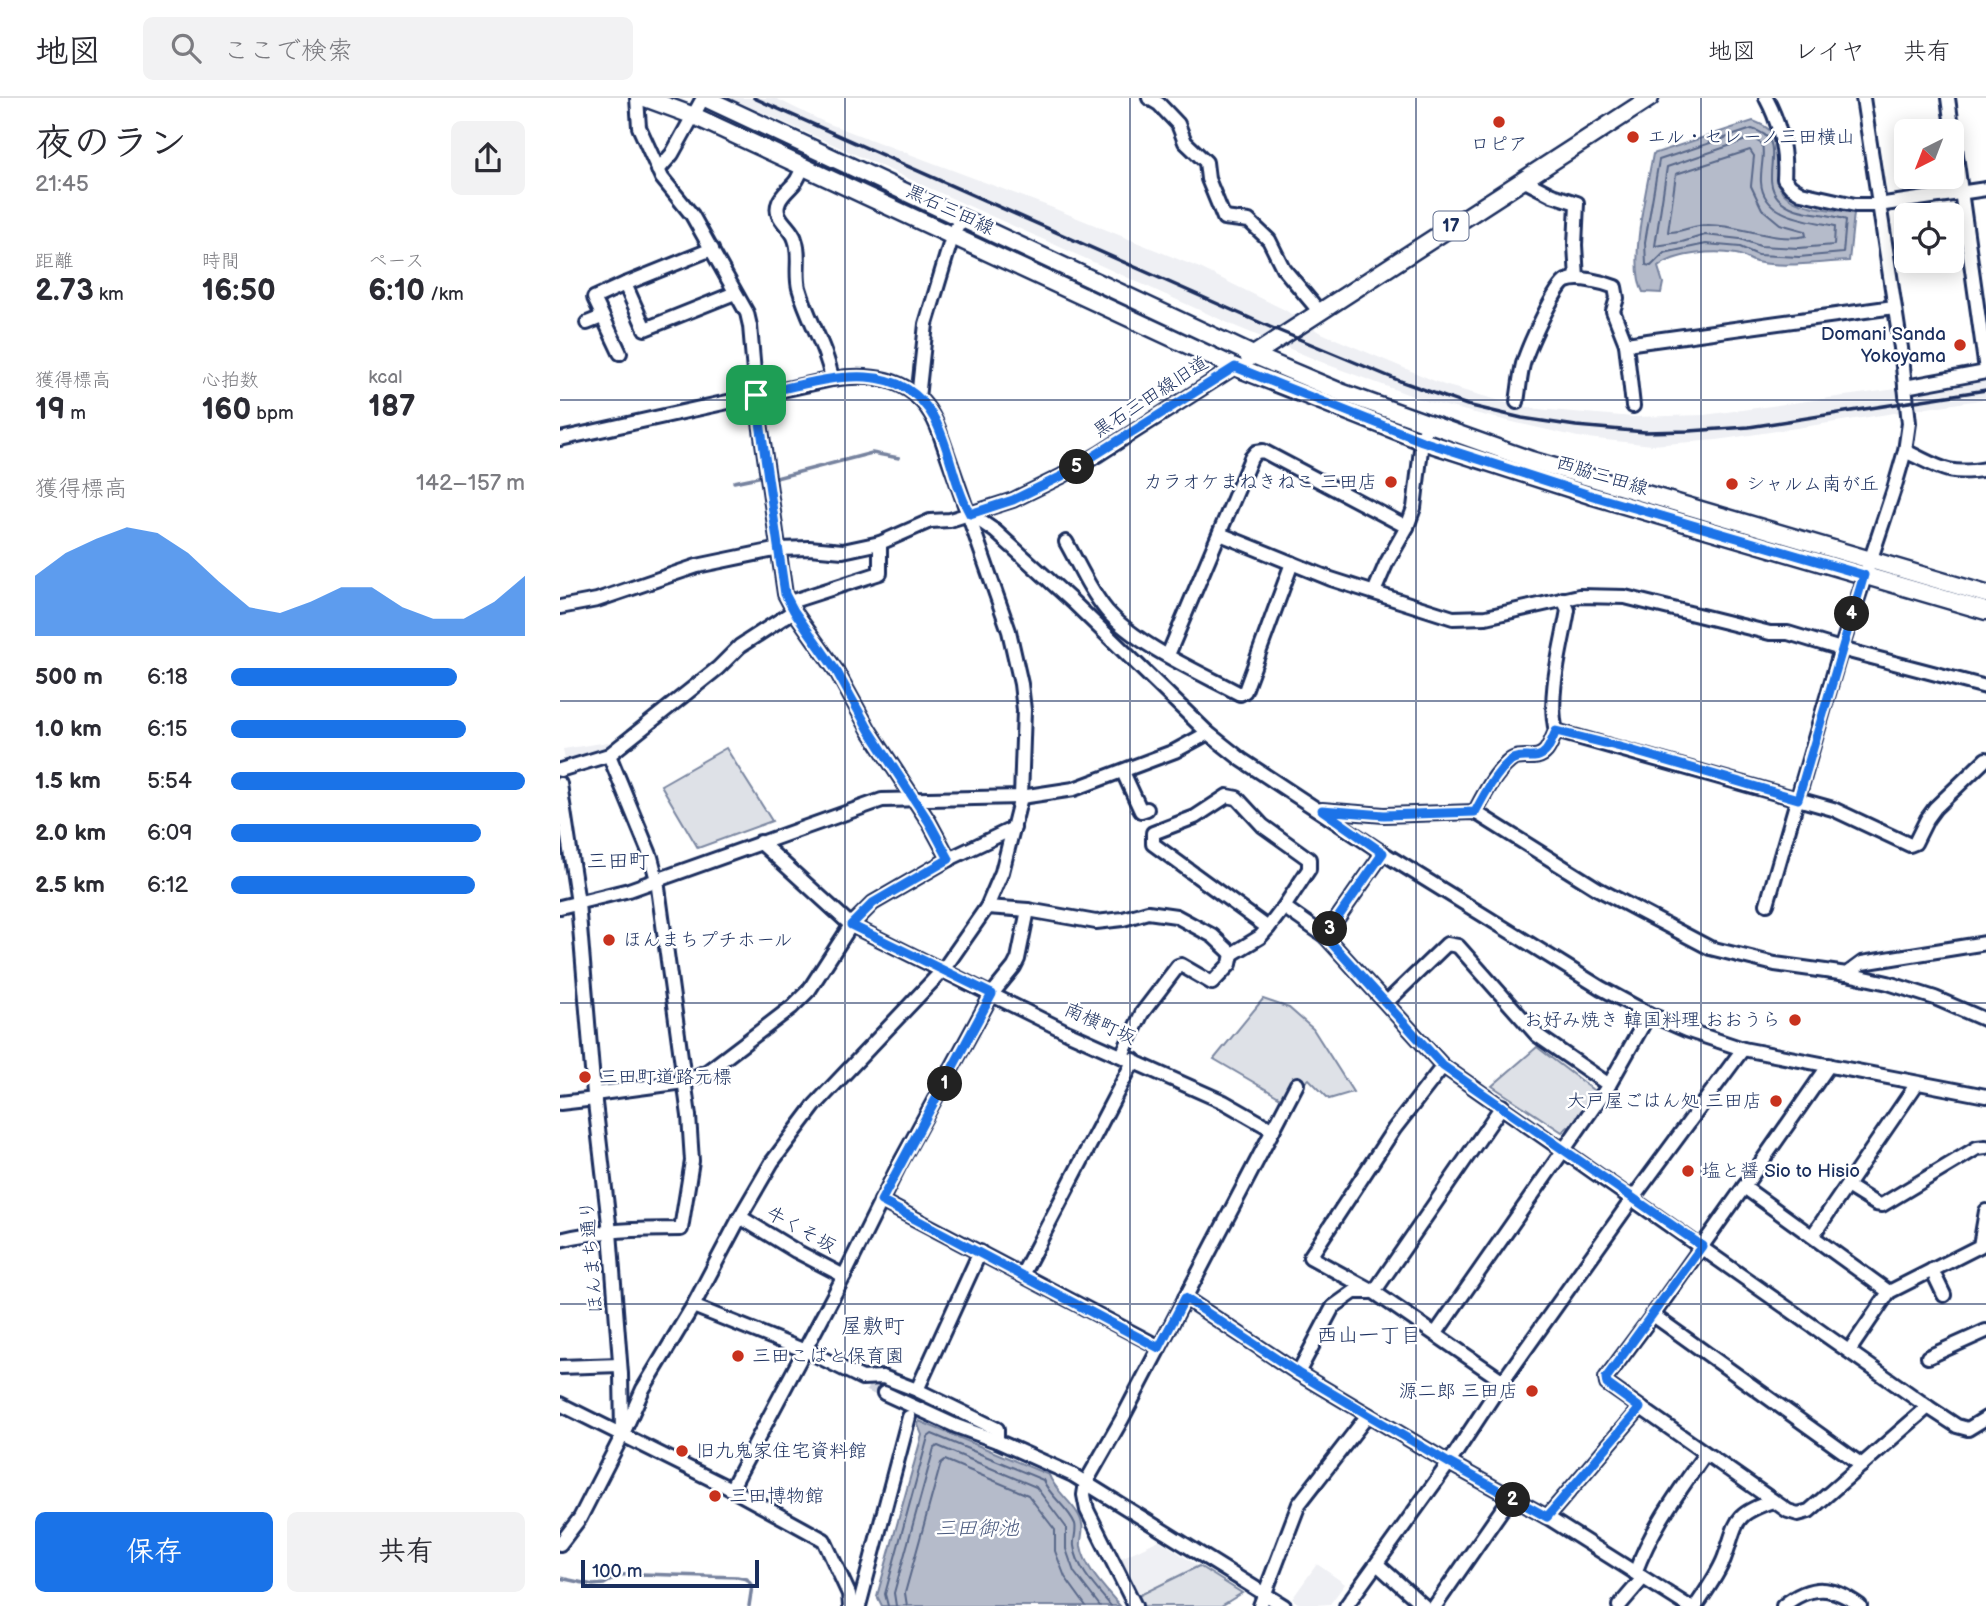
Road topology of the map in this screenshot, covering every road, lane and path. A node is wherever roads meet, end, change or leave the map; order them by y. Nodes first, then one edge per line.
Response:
1 (637, 98) edge
2 (645, 98) edge
3 (704, 98) edge
4 (1149, 98) edge
5 (1650, 98) edge
6 (1766, 98) edge
7 (1863, 98) edge
8 (1948, 98) edge
9 (694, 116) junction
10 (803, 166) junction
11 (658, 170) junction
12 (1523, 180) junction
13 (1986, 189) edge
14 (1961, 193) junction
15 (1878, 205) junction
16 (961, 219) junction
17 (953, 234) junction
18 (712, 249) junction
19 (1577, 279) junction
20 (625, 284) junction
21 (735, 293) junction
22 (1894, 307) junction
23 (1319, 311) junction
24 (602, 317) junction
25 (587, 323) dead end
26 (1626, 344) junction
27 (620, 353) dead end
28 (1253, 355) junction
29 (1235, 367) junction
30 (1986, 371) edge
31 (832, 379) junction
32 (1905, 387) junction
33 (756, 395) junction
34 (918, 398) junction
35 (1517, 402) dead end
36 (1633, 406) dead end
37 (1427, 424) junction
38 (560, 439) edge
39 (1422, 441) junction
40 (1905, 451) junction
41 (1986, 469) edge
42 (970, 514) junction
43 (1407, 527) junction
44 (1220, 534) junction
45 (1066, 542) dead end
46 (880, 543) junction
47 (779, 550) junction
48 (1870, 559) junction
49 (1292, 563) junction
50 (1864, 575) junction
51 (1374, 592) junction
52 (1986, 594) edge
53 (1563, 599) junction
54 (560, 607) edge
55 (792, 607) junction
56 (1986, 611) edge
57 (1841, 649) junction
58 (1168, 655) junction
59 (1986, 687) edge
60 (1556, 731) junction
61 (1208, 733) junction
62 (609, 755) junction
63 (1986, 760) edge
64 (560, 770) edge
65 (1123, 772) junction
66 (560, 784) edge
67 (1021, 797) junction
68 (1798, 799) junction
69 (916, 800) junction
70 (1147, 809) dead end
71 (1322, 810) junction
72 (1475, 812) junction
73 (1013, 828) junction
74 (760, 842) junction
75 (1383, 853) junction
76 (949, 859) junction
77 (657, 880) junction
78 (578, 903) junction
79 (1767, 904) dead end
80 (560, 906) edge
81 (987, 907) junction
82 (1284, 907) junction
83 (1028, 910) junction
84 (851, 925) junction
85 (1268, 928) junction
86 (1325, 936) junction
87 (1986, 943) edge
88 (1232, 954) junction
89 (943, 970) junction
90 (1847, 975) junction
91 (992, 994) junction
92 (1387, 1002) junction
93 (1649, 1014) junction
94 (1986, 1020) edge
95 (1743, 1049) junction
96 (1128, 1057) junction
97 (1829, 1065) junction
98 (1443, 1066) junction
99 (684, 1082) junction
100 (1297, 1084) dead end
101 (1609, 1085) junction
102 (1916, 1085) junction
103 (594, 1097) junction
104 (1986, 1097) edge
105 (560, 1103) edge
106 (1503, 1106) junction
107 (1273, 1130) junction
108 (1986, 1147) edge
109 (1564, 1150) junction
110 (1847, 1186) junction
111 (1744, 1187) junction
112 (1633, 1198) junction
113 (881, 1201) junction
114 (1986, 1211) edge
115 (740, 1217) junction
116 (1984, 1230) edge
117 (610, 1232) junction
118 (1813, 1235) junction
119 (560, 1240) edge
120 (1980, 1245) junction
121 (1702, 1246) junction
122 (980, 1252) junction
123 (1986, 1259) edge
124 (1932, 1270) junction
125 (1022, 1275) junction
126 (844, 1276) junction
127 (1374, 1292) junction
128 (1889, 1292) junction
129 (1944, 1295) dead end
130 (1185, 1298) junction
131 (693, 1306) junction
132 (1653, 1315) junction
133 (1986, 1331) edge
134 (1436, 1333) junction
135 (1159, 1348) junction
136 (802, 1349) junction
137 (1849, 1351) junction
138 (1928, 1357) dead end
139 (620, 1364) junction
140 (560, 1367) edge
141 (1298, 1373) junction
142 (1503, 1381) junction
143 (917, 1390) junction
144 (884, 1392) tunnel mouth
145 (560, 1404) edge
146 (1928, 1407) junction
147 (1640, 1408) junction
148 (1368, 1415) junction
149 (909, 1417) dead end
150 (1986, 1418) edge
151 (622, 1436) junction
152 (997, 1441) junction
153 (1705, 1454) junction
154 (1449, 1463) junction
155 (1862, 1465) junction
156 (1086, 1482) junction
157 (731, 1489) junction
158 (1510, 1498) junction
159 (1773, 1501) junction
160 (1547, 1517) junction
161 (560, 1544) edge
162 (1377, 1564) junction
163 (1639, 1575) junction
164 (1264, 1593) junction
165 (850, 1606) edge
166 (859, 1606) edge
167 (1135, 1606) edge
168 (1260, 1606) edge
169 (1284, 1606) edge
170 (1346, 1606) edge
171 (1424, 1606) edge
172 (1435, 1606) edge
173 (1619, 1606) edge
174 (1688, 1606) edge
175 (1696, 1606) edge
176 (1783, 1606) edge
177 (1860, 1606) edge

1 - 11 street
2 - 9 main road, 黒石三田線
3 - 9 street
3 - 16 main road, 黒石三田線
4 - 23 street
5 - 12 main road, 17
6 - 15 street
7 - 15 street
8 - 14 street
9 - 10 main road, 黒石三田線
9 - 11 street
10 - 17 main road, 黒石三田線
10 - 31 street
11 - 18 street
12 - 19 street
12 - 23 main road, 17
13 - 14 street
14 - 15 street
14 - 30 street
15 - 22 street
16 - 17 street
16 - 28 main road, 黒石三田線
17 - 29 main road, 黒石三田線
17 - 34 street
18 - 20 street
18 - 21 street
19 - 26 street
19 - 35 street
20 - 21 street
20 - 24 street
21 - 33 street
22 - 26 street
22 - 32 street
23 - 28 main road, 17
24 - 25 street
24 - 27 street
26 - 36 street
28 - 29 main road, 17
28 - 37 main road, 西脇三田線
29 - 39 main road, 西脇三田線
29 - 42 street, 黒石三田線旧道
30 - 32 street
31 - 33 street
31 - 34 street
32 - 40 street
33 - 38 street
33 - 47 street
34 - 42 street
37 - 39 street
37 - 48 main road, 西脇三田線
39 - 43 street
39 - 50 main road, 西脇三田線
40 - 41 street
40 - 48 street
42 - 46 street, 黒石三田線旧道
42 - 61 street
42 - 67 street
43 - 44 street
43 - 51 street
44 - 49 street
44 - 58 street
45 - 58 street
46 - 47 street, 黒石三田線旧道
46 - 55 street
47 - 54 street, 黒石三田線旧道
47 - 55 street
48 - 50 street
48 - 52 main road, 西脇三田線
49 - 51 street
49 - 58 street
50 - 56 main road, 西脇三田線
50 - 57 street
51 - 53 street
53 - 57 street
53 - 60 street
55 - 62 street
55 - 69 street
57 - 59 street
57 - 68 street
60 - 68 street
60 - 72 street
61 - 65 street
61 - 71 street
62 - 64 street
62 - 77 street
63 - 68 street
65 - 67 street
65 - 70 street
66 - 78 street, ほんまち通り
67 - 69 street
67 - 73 street
68 - 79 street
69 - 74 street
69 - 76 street
71 - 72 street
71 - 75 street
72 - 90 street
73 - 76 street
73 - 81 street
74 - 77 street
74 - 84 street, 南横町坂
75 - 86 street
75 - 93 street
76 - 84 street
77 - 78 street
77 - 99 street
78 - 80 street
78 - 103 street, ほんまち通り
81 - 83 street
81 - 89 street
82 - 85 street
82 - 85 street
82 - 86 street
83 - 88 street
83 - 91 street
84 - 89 street, 南横町坂
84 - 99 street
85 - 88 street
86 - 92 street
87 - 90 street
88 - 96 street
89 - 91 street, 南横町坂
89 - 115 street
90 - 94 street
91 - 96 street, 南横町坂
91 - 113 street
92 - 98 street
92 - 101 street
93 - 95 street
93 - 101 street
95 - 97 street
95 - 112 street
96 - 107 street, 南横町坂
96 - 125 street
97 - 102 street
97 - 111 street
98 - 106 street
98 - 127 street
99 - 103 street
99 - 117 street
100 - 107 street
101 - 109 street
102 - 104 street
102 - 110 street
103 - 105 street
103 - 117 street, ほんまち通り
106 - 109 street
106 - 127 street
107 - 130 street
108 - 110 street
109 - 112 street
109 - 134 street
110 - 118 street
111 - 118 street
111 - 121 street
112 - 121 street
112 - 142 street
113 - 122 street
113 - 126 street
114 - 116 street
115 - 126 street, 牛くそ坂
115 - 131 street
116 - 120 street
117 - 119 street
117 - 139 street, ほんまち通り
118 - 128 street
120 - 123 street
120 - 124 street
121 - 132 street
121 - 137 street
122 - 125 street
122 - 143 street
124 - 128 street
124 - 129 street
125 - 135 street
126 - 136 street
127 - 134 street
127 - 141 street
128 - 137 street
130 - 135 street
130 - 141 street
131 - 136 street
131 - 151 street
132 - 147 street
132 - 155 street
133 - 138 street
134 - 142 street
135 - 156 street
136 - 143 street
136 - 157 street
137 - 146 street
139 - 140 street
139 - 151 street, ほんまち通り
141 - 148 street
142 - 154 street
143 - 152 street
144 - 152 street
145 - 151 street
146 - 150 street
146 - 155 street
147 - 153 street
147 - 160 street
148 - 154 street
148 - 164 street
149 - 166 street
151 - 157 street
151 - 161 street
152 - 156 street
153 - 159 street
153 - 163 street
154 - 158 street
154 - 162 street
155 - 159 street
156 - 164 street
156 - 167 street
157 - 165 street
158 - 160 street
158 - 172 street
159 - 175 street
160 - 163 street
162 - 170 street
162 - 171 street
163 - 173 street
163 - 174 street
164 - 168 street
164 - 169 street
176 - 177 street

